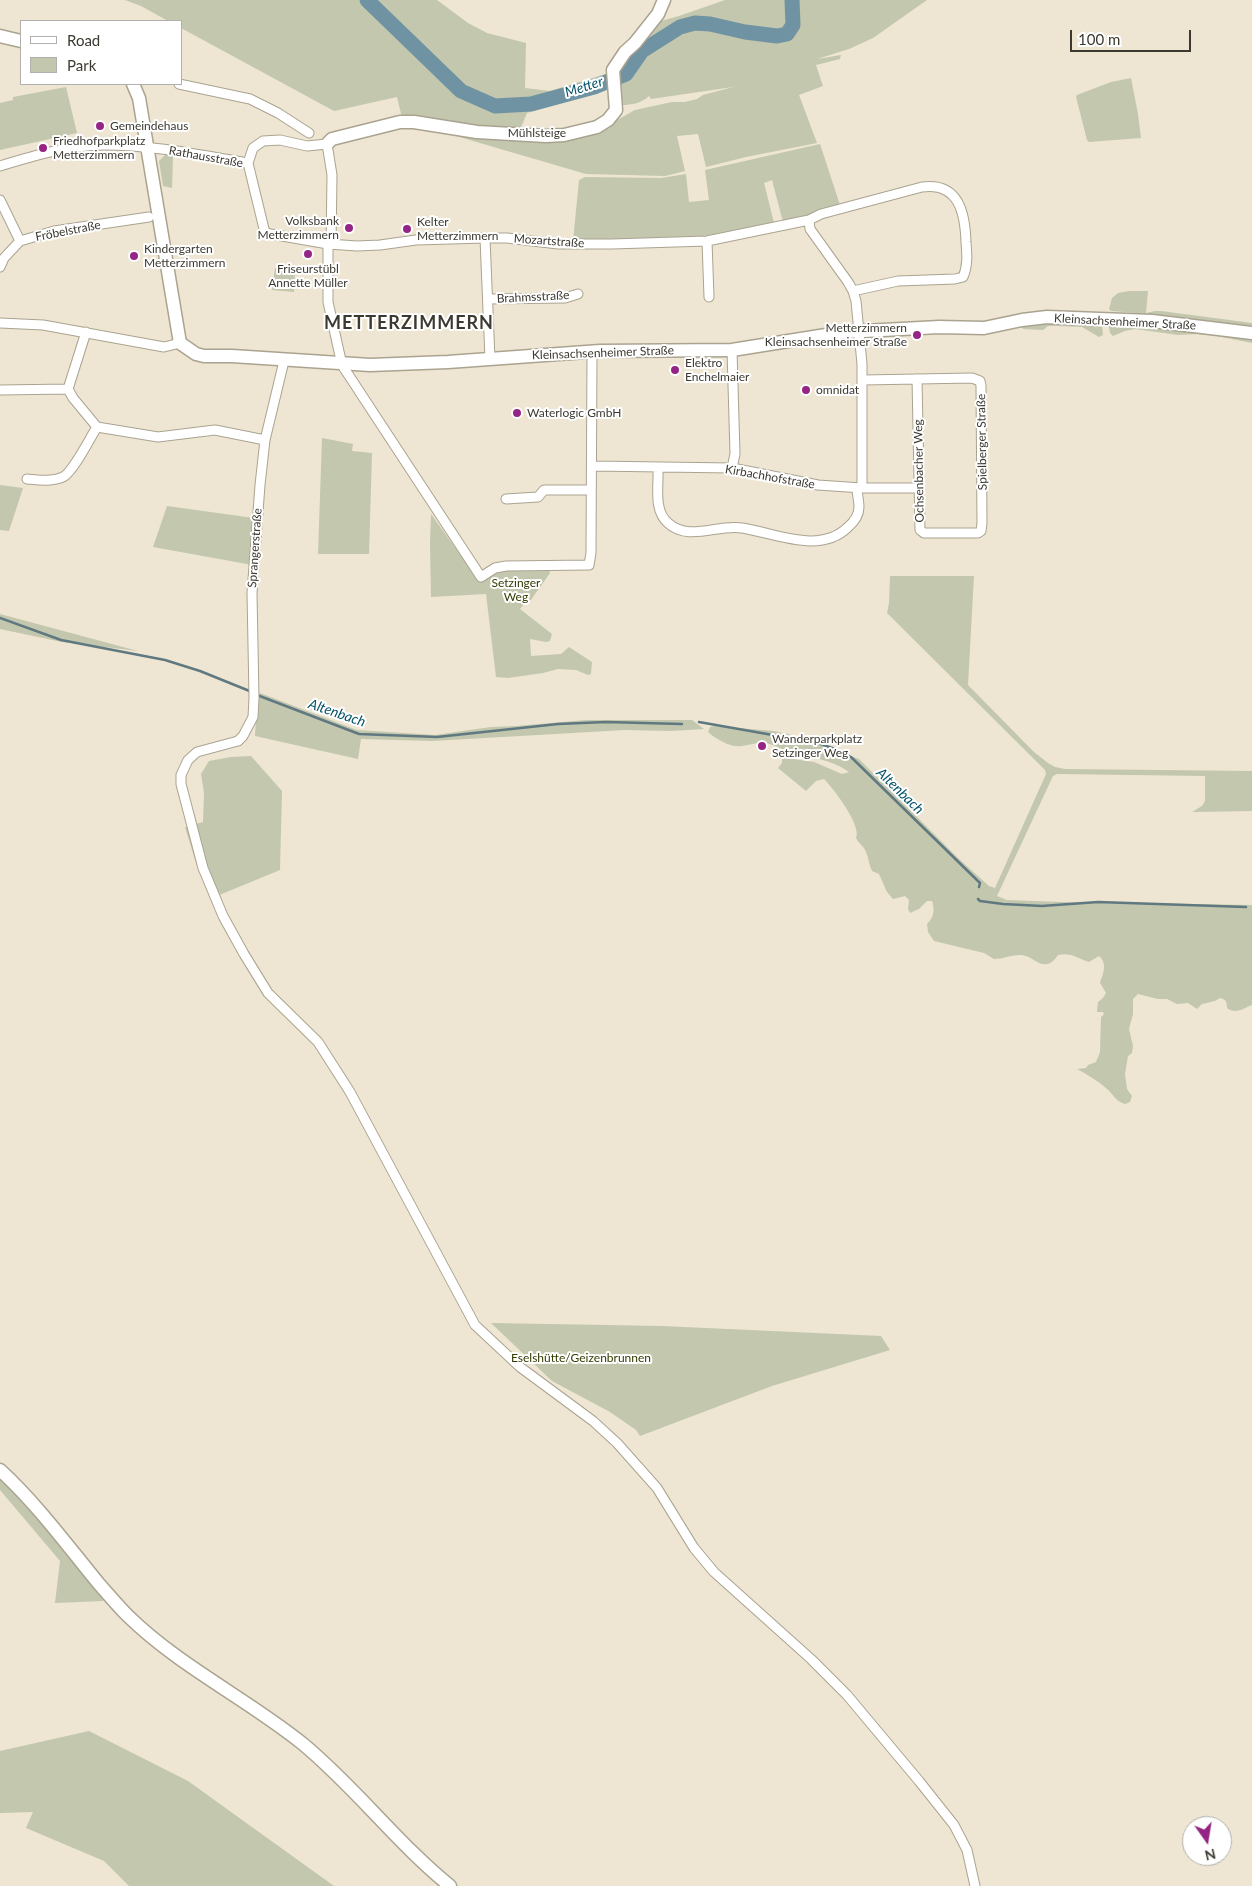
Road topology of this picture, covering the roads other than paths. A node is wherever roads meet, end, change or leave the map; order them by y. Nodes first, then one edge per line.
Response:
1 (664, 0) edge
2 (0, 36) edge
3 (20, 41) edge
4 (132, 85) edge
5 (182, 85) edge
6 (309, 133) dead end
7 (327, 144) junction
8 (146, 146) junction
9 (248, 163) junction
10 (0, 166) edge
11 (0, 200) edge
12 (149, 217) dead end
13 (809, 220) junction
14 (485, 238) junction
15 (707, 240) junction
16 (20, 241) junction
17 (330, 244) junction
18 (0, 267) edge
19 (853, 291) junction
20 (578, 294) dead end
21 (709, 297) dead end
22 (488, 299) junction
23 (0, 323) edge
24 (86, 332) junction
25 (858, 332) junction
26 (1252, 334) edge
27 (180, 344) junction
28 (732, 350) junction
29 (592, 351) junction
30 (490, 359) junction
31 (284, 361) junction
32 (342, 365) junction
33 (917, 379) junction
34 (863, 380) junction
35 (68, 389) junction
36 (0, 390) edge
37 (97, 428) junction
38 (266, 440) junction
39 (592, 466) junction
40 (658, 468) junction
41 (732, 468) junction
42 (27, 479) dead end
43 (859, 488) junction
44 (919, 488) junction
45 (592, 490) junction
46 (506, 499) dead end
47 (981, 531) joint
48 (0, 1470) edge
49 (450, 1886) edge
50 (974, 1886) edge

1 - 7 main road, Mühlsteige
2 - 3 main road
4 - 8 main road
5 - 6 street
7 - 9 street
7 - 17 street
8 - 9 street, Rathausstraße
8 - 10 street, Rathausstraße
8 - 27 main road
9 - 17 street, Rathausstraße
11 - 16 street
12 - 16 street, Fröbelstraße
13 - 15 street, Mozartstraße
13 - 19 street
13 - 19 street, Mozartstraße
14 - 15 street, Mozartstraße
14 - 17 street, Mozartstraße
14 - 22 street
15 - 21 street
16 - 18 street, Fröbelstraße
17 - 32 street
19 - 25 street
20 - 22 street, Brahmsstraße
22 - 30 street
23 - 24 street
24 - 27 street
24 - 35 street
25 - 26 main road, Kleinsachsenheimer Straße
25 - 28 main road, Kleinsachsenheimer Straße
25 - 34 street
27 - 31 main road, Kleinsachsenheimer Straße
28 - 29 main road, Kleinsachsenheimer Straße
28 - 41 street
29 - 30 main road, Kleinsachsenheimer Straße
29 - 39 street
30 - 32 main road, Kleinsachsenheimer Straße
31 - 32 main road, Kleinsachsenheimer Straße
31 - 38 street, Sprangerstraße
32 - 45 street
33 - 34 street, Spielberger Straße
33 - 44 street, Ochsenbacher Weg
33 - 47 street, Spielberger Straße
34 - 43 street
35 - 36 street
35 - 37 street
37 - 38 street
37 - 42 street
38 - 50 street, Sprangerstraße
39 - 40 street, Kirbachhofstraße
39 - 45 street
40 - 41 street, Kirbachhofstraße
40 - 43 street
41 - 43 street, Kirbachhofstraße
43 - 44 street, Kirbachhofstraße
44 - 47 street, Ochsenbacher Weg
45 - 46 street
48 - 49 main road

